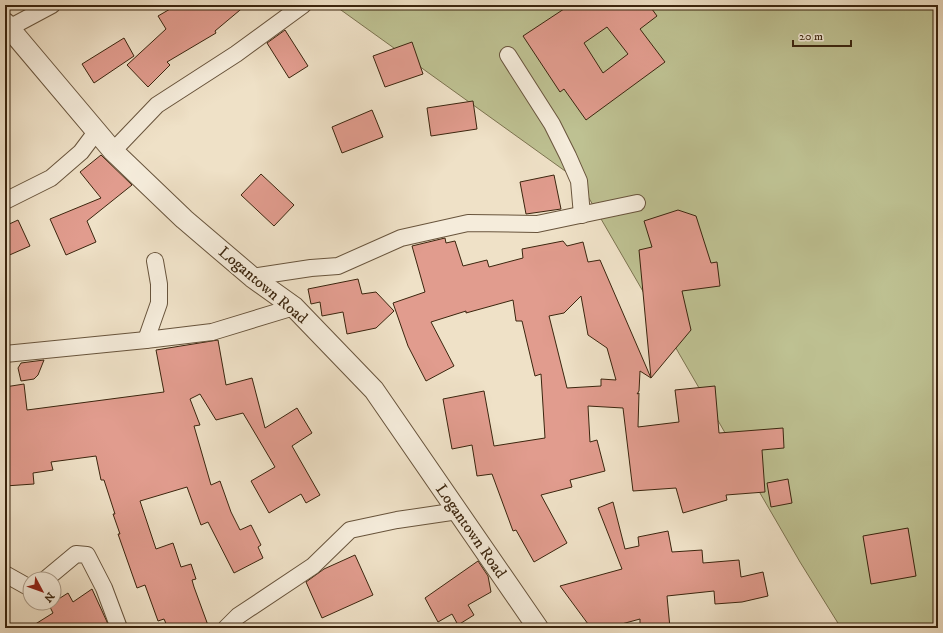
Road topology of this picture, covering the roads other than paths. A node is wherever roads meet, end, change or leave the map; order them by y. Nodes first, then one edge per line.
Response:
1 (52, 5) edge
2 (303, 5) edge
3 (7, 26) edge
4 (508, 55) dead end
5 (96, 132) junction
6 (113, 151) junction
7 (5, 201) edge
8 (637, 203) dead end
9 (582, 215) junction
10 (155, 261) dead end
11 (252, 277) junction
12 (294, 307) junction
13 (146, 340) junction
14 (5, 354) edge
15 (458, 511) junction
16 (56, 571) edge
17 (5, 574) edge
18 (22, 584) edge
19 (119, 628) edge
20 (226, 628) edge
21 (538, 628) edge

1 - 3 street
2 - 6 street
3 - 5 street, Logantown Road
4 - 9 street
5 - 6 street, Logantown Road
5 - 7 street
6 - 11 street, Logantown Road
8 - 9 street
9 - 11 street
10 - 13 street
11 - 12 street, Logantown Road
12 - 13 street
12 - 15 street, Logantown Road
13 - 14 street
15 - 20 street
15 - 21 street, Logantown Road
16 - 19 street
17 - 18 street

